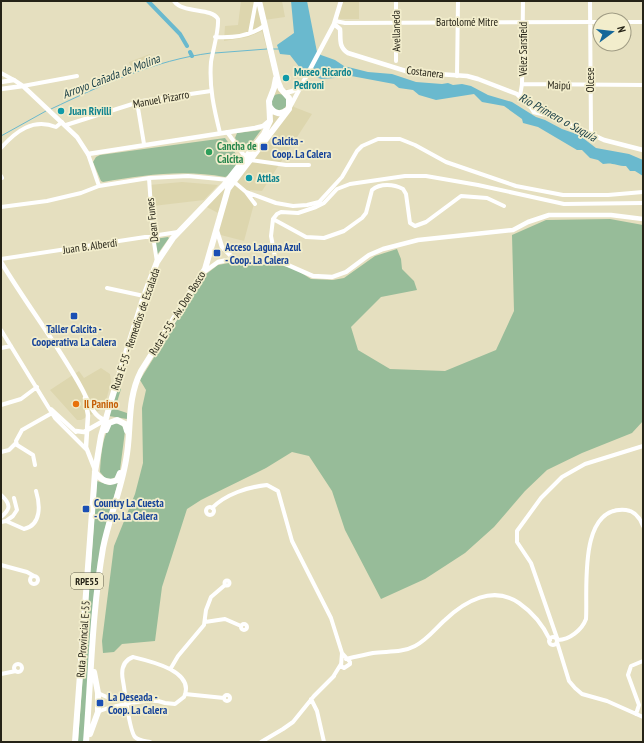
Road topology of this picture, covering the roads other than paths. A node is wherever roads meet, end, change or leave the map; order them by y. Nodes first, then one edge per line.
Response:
1 (174, 1) edge
2 (257, 1) edge
3 (341, 1) edge
4 (396, 1) edge
5 (458, 1) edge
6 (523, 1) edge
7 (590, 1) edge
8 (334, 22) junction
9 (457, 22) junction
10 (523, 22) junction
11 (590, 22) junction
12 (632, 22) edge
13 (643, 22) edge
14 (396, 23) junction
15 (264, 26) junction
16 (250, 33) junction
17 (215, 37) junction
18 (396, 61) dead end
19 (1, 73) edge
20 (276, 74) junction
21 (77, 76) dead end
22 (457, 76) junction
23 (14, 80) junction
24 (1, 82) edge
25 (302, 83) junction
26 (522, 84) junction
27 (643, 85) edge
28 (22, 86) junction
29 (590, 86) junction
30 (1, 89) edge
31 (211, 91) junction
32 (284, 92) junction
33 (520, 96) junction
34 (270, 100) junction
35 (137, 102) junction
36 (288, 110) junction
37 (270, 121) junction
38 (64, 124) junction
39 (227, 132) junction
40 (220, 133) junction
41 (591, 136) junction
42 (144, 144) junction
43 (1, 148) edge
44 (643, 150) edge
45 (88, 154) junction
46 (248, 159) junction
47 (309, 165) dead end
48 (148, 178) junction
49 (231, 181) junction
50 (99, 186) junction
51 (246, 192) junction
52 (643, 192) edge
53 (323, 201) junction
54 (643, 203) edge
55 (255, 204) dead end
56 (504, 206) dead end
57 (1, 207) edge
58 (273, 219) junction
59 (643, 219) edge
60 (216, 230) junction
61 (179, 231) junction
62 (153, 236) junction
63 (235, 260) junction
64 (1, 261) edge
65 (157, 262) junction
66 (276, 262) junction
67 (203, 273) junction
68 (107, 288) dead end
69 (144, 296) junction
70 (1, 330) edge
71 (11, 346) junction
72 (1, 348) edge
73 (37, 388) junction
74 (84, 392) junction
75 (1, 405) edge
76 (49, 407) junction
77 (52, 413) junction
78 (106, 419) junction
79 (117, 420) junction
80 (87, 430) junction
81 (130, 432) joint
82 (75, 434) junction
83 (101, 436) junction
84 (129, 440) junction
85 (16, 443) junction
86 (643, 446) edge
87 (88, 451) junction
88 (1, 454) edge
89 (126, 462) junction
90 (35, 465) dead end
91 (95, 472) junction
92 (36, 490) dead end
93 (1, 495) edge
94 (14, 498) dead end
95 (212, 508) dead end
96 (1, 517) edge
97 (3, 522) edge
98 (643, 526) edge
99 (1, 565) edge
100 (32, 577) dead end
101 (225, 585) dead end
102 (96, 607) junction
103 (205, 622) junction
104 (241, 626) dead end
105 (554, 639) junction
106 (342, 653) junction
107 (560, 654) junction
108 (362, 656) junction
109 (347, 659) junction
110 (643, 662) edge
111 (341, 664) junction
112 (350, 664) junction
113 (171, 668) junction
114 (344, 668) junction
115 (14, 670) dead end
116 (1, 674) edge
117 (333, 677) junction
118 (98, 693) junction
119 (185, 694) junction
120 (137, 695) junction
121 (224, 698) dead end
122 (311, 699) junction
123 (159, 701) junction
124 (137, 703) junction
125 (98, 712) junction
126 (636, 714) junction
127 (643, 717) edge
128 (75, 742) edge
129 (86, 742) edge
130 (89, 742) edge
131 (150, 742) edge
132 (261, 742) edge
133 (324, 742) edge

1 - 17 street
2 - 15 main road
2 - 16 street
3 - 8 street
4 - 14 street, Avellaneda
5 - 9 street
6 - 10 street, Vélez Sarsfield
7 - 11 street, Olcese
8 - 14 street, Bartolomé Mitre
8 - 22 street, Costanera
8 - 25 street
9 - 10 street, Bartolomé Mitre
9 - 14 street, Bartolomé Mitre
9 - 22 street
10 - 11 street, Bartolomé Mitre
10 - 26 street, Vélez Sarsfield
11 - 29 street, Olcese
12 - 13 street
14 - 18 street, Avellaneda
15 - 16 street
15 - 20 main road
16 - 17 street
17 - 31 street
19 - 23 street
20 - 32 main road
20 - 34 main road
21 - 28 street
22 - 33 street, Costanera
23 - 24 street
23 - 28 street
25 - 32 street
25 - 36 street
26 - 29 street, Maipú
26 - 33 street, Vélez Sarsfield
27 - 29 street, Maipú
28 - 30 street
28 - 38 street
29 - 41 street, Olcese
31 - 35 street, Manuel Pizarro
31 - 40 street
32 - 34 main road
32 - 36 main road
33 - 41 street, Costanera
34 - 36 main road
34 - 37 main road
35 - 38 street, Manuel Pizarro
35 - 42 street
36 - 46 main road, RPE55
37 - 39 street
37 - 46 main road
38 - 43 street, Manuel Pizarro
38 - 45 street
39 - 40 street
39 - 46 street
40 - 42 street
41 - 44 street, Costanera
42 - 45 street
45 - 50 street
46 - 47 street
46 - 49 main road, RPE55
48 - 49 street
48 - 50 street
48 - 62 street, Dean Funes
49 - 51 street
49 - 60 main road, Ruta E-55 - Av. Don Bosco / RPE55
49 - 61 main road, Ruta E-55 - Remedios de Escalada / RPE55
50 - 57 street
51 - 53 street
51 - 55 street
52 - 53 street
53 - 54 street
53 - 58 street
56 - 58 street
58 - 66 street
59 - 66 street
60 - 63 street
60 - 67 main road, Ruta E-55 - Av. Don Bosco / RPE55
61 - 62 street, Juan B. Alberdi
61 - 65 main road, Ruta E-55 - Remedios de Escalada / RPE55
62 - 64 street, Juan B. Alberdi
62 - 65 street, Dean Funes
63 - 66 street
63 - 67 street
64 - 74 street
65 - 69 main road, Ruta E-55 - Remedios de Escalada / RPE55
67 - 81 main road, Ruta E-55 - Av. Don Bosco / RPE55
68 - 69 street
69 - 78 main road, Ruta E-55 - Remedios de Escalada / RPE55
70 - 71 street
71 - 72 street
71 - 73 street
73 - 75 street
73 - 76 street
74 - 78 street
74 - 80 street
76 - 77 street
76 - 82 street
77 - 82 street
77 - 85 street
78 - 79 main road
78 - 80 street
78 - 83 main road, Ruta Provincial E-55 / RPE55
79 - 83 main road
79 - 84 main road, RPE55
80 - 82 street
80 - 87 street
81 - 84 main road, Ruta Provincial E-55 / RPE55
82 - 87 street
83 - 91 main road, Ruta Provincial E-55 / RPE55
84 - 89 main road, Ruta Provincial E-55 / RPE55
85 - 88 street
85 - 90 street
86 - 105 street
87 - 91 street
89 - 91 main road
89 - 102 main road, Ruta Provincial E-55 / RPE55
91 - 128 main road, Ruta Provincial E-55 / RPE55
92 - 97 street
93 - 96 street
94 - 97 street
95 - 106 street
98 - 105 street
99 - 100 street
101 - 103 street
102 - 118 main road, RPE55
102 - 129 main road, Ruta Provincial E-55 / RPE55
103 - 104 street
103 - 113 street
105 - 107 street
105 - 107 street
105 - 108 street
106 - 109 street
106 - 111 street
107 - 126 street
108 - 109 street
108 - 112 street
109 - 111 street
109 - 112 street
110 - 126 street
111 - 114 street
111 - 117 street
112 - 114 street
113 - 119 street
113 - 131 street
114 - 117 street
115 - 116 street
117 - 122 street
118 - 120 street
118 - 125 main road, RPE55
119 - 121 street
119 - 123 street
120 - 123 street
120 - 124 street
122 - 132 street
122 - 133 street
123 - 124 street
124 - 125 street
125 - 130 main road, RPE55
126 - 127 street

